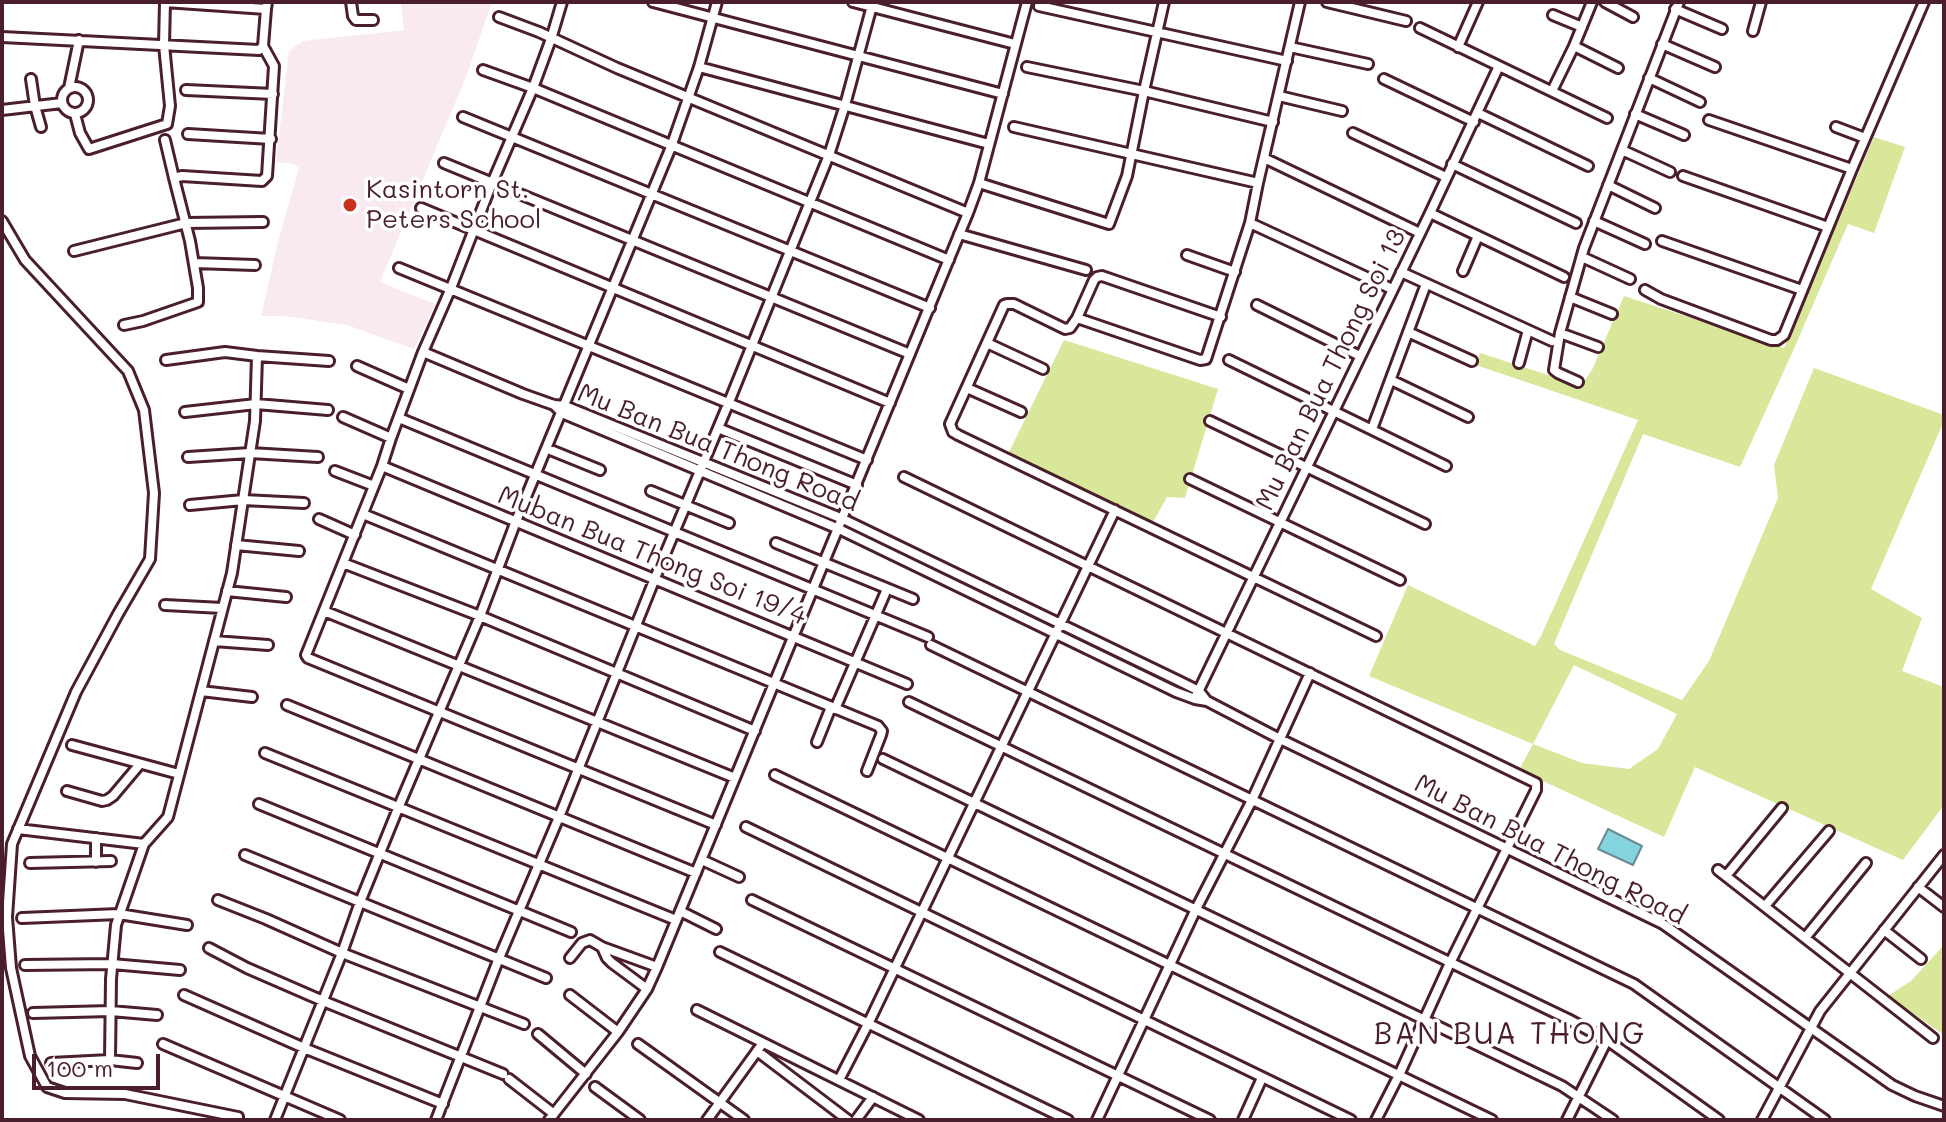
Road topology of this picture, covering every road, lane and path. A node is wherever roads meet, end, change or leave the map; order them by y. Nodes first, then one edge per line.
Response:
1 (165, 2) edge
2 (351, 2) edge
3 (562, 2) edge
4 (653, 2) edge
5 (717, 2) edge
6 (853, 2) edge
7 (1027, 2) edge
8 (1164, 2) edge
9 (1300, 2) edge
10 (1327, 2) edge
11 (1478, 2) edge
12 (1592, 2) edge
13 (1605, 2) edge
14 (1761, 2) edge
15 (1924, 2) edge
16 (873, 4) edge
17 (266, 6) edge
18 (1039, 6) dead end
19 (1677, 6) edge
20 (1553, 15) dead end
21 (499, 17) dead end
22 (1633, 17) dead end
23 (713, 18) junction
24 (373, 20) dead end
25 (1406, 21) dead end
26 (1582, 27) junction
27 (1420, 28) dead end
28 (1722, 29) dead end
29 (1753, 31) dead end
30 (1157, 32) junction
31 (2, 37) edge
32 (551, 39) junction
33 (79, 40) junction
34 (1015, 44) junction
35 (1662, 44) junction
36 (164, 45) junction
37 (263, 46) junction
38 (1574, 46) junction
39 (1290, 47) junction
40 (1458, 47) junction
41 (858, 56) junction
42 (1287, 61) junction
43 (1368, 64) dead end
44 (1499, 66) junction
45 (699, 67) junction
46 (1027, 67) dead end
47 (1715, 67) dead end
48 (1618, 68) dead end
49 (483, 70) dead end
50 (1649, 78) junction
51 (31, 79) dead end
52 (1384, 79) dead end
53 (69, 88) junction
54 (533, 88) junction
55 (186, 90) dead end
56 (1144, 91) junction
57 (1552, 91) junction
58 (273, 94) junction
59 (1003, 94) junction
60 (1279, 96) junction
61 (689, 97) junction
62 (1700, 102) dead end
63 (62, 103) junction
64 (845, 105) junction
65 (35, 106) junction
66 (2, 110) edge
67 (1342, 111) dead end
68 (75, 114) junction
69 (1635, 114) junction
70 (463, 117) dead end
71 (1476, 118) junction
72 (1607, 118) dead end
73 (1709, 120) dead end
74 (1273, 122) junction
75 (41, 127) dead end
76 (1014, 127) dead end
77 (1836, 127) dead end
78 (1353, 133) dead end
79 (188, 134) dead end
80 (1684, 135) dead end
81 (513, 136) junction
82 (1865, 138) junction
83 (271, 139) junction
84 (165, 140) dead end
85 (989, 144) junction
86 (671, 147) junction
87 (1622, 150) junction
88 (1131, 154) junction
89 (829, 155) junction
90 (1264, 158) junction
91 (444, 163) dead end
92 (1452, 164) junction
93 (1588, 166) dead end
94 (1852, 169) junction
95 (1670, 172) dead end
96 (1683, 176) dead end
97 (1446, 177) junction
98 (174, 178) junction
99 (492, 183) junction
100 (979, 183) junction
101 (1258, 183) junction
102 (1608, 185) junction
103 (652, 194) junction
104 (809, 202) junction
105 (421, 208) dead end
106 (1655, 208) dead end
107 (968, 213) junction
108 (1430, 213) junction
109 (2, 221) edge
110 (1594, 221) junction
111 (263, 222) dead end
112 (186, 223) junction
113 (1250, 223) junction
114 (1576, 223) dead end
115 (1828, 227) junction
116 (474, 230) junction
117 (1420, 233) junction
118 (959, 234) junction
119 (1478, 236) junction
120 (632, 240) junction
121 (1662, 241) dead end
122 (1645, 244) dead end
123 (74, 251) dead end
124 (791, 251) junction
125 (1187, 255) dead end
126 (1582, 257) junction
127 (949, 260) junction
128 (194, 263) junction
129 (255, 265) dead end
130 (399, 268) dead end
131 (1086, 270) dead end
132 (1463, 271) dead end
133 (1235, 272) junction
134 (1401, 272) junction
135 (1564, 277) dead end
136 (1630, 279) dead end
137 (1426, 284) junction
138 (451, 288) junction
139 (613, 288) junction
140 (1392, 289) junction
141 (1645, 290) dead end
142 (1802, 290) junction
143 (1570, 297) junction
144 (770, 298) junction
145 (1257, 305) dead end
146 (930, 308) junction
147 (1612, 314) dead end
148 (1221, 317) junction
149 (1077, 318) junction
150 (124, 325) dead end
151 (1528, 330) junction
152 (1408, 332) junction
153 (1560, 333) junction
154 (1552, 341) dead end
155 (987, 343) junction
156 (589, 345) junction
157 (751, 345) junction
158 (1598, 347) dead end
159 (423, 352) junction
160 (910, 354) junction
161 (257, 356) junction
162 (1360, 356) junction
163 (166, 360) dead end
164 (1229, 360) dead end
165 (329, 361) dead end
166 (1472, 361) dead end
167 (1519, 363) dead end
168 (357, 366) dead end
169 (1043, 369) dead end
170 (1391, 380) junction
171 (1578, 382) dead end
172 (967, 388) junction
173 (409, 389) junction
174 (729, 402) junction
175 (890, 403) junction
176 (256, 404) junction
177 (328, 410) dead end
178 (564, 410) junction
179 (1334, 411) junction
180 (185, 412) dead end
181 (1021, 412) dead end
182 (343, 417) dead end
183 (1468, 417) dead end
184 (399, 418) junction
185 (1210, 421) dead end
186 (718, 428) junction
187 (1372, 429) junction
188 (391, 438) junction
189 (548, 449) junction
190 (250, 453) junction
191 (188, 457) dead end
192 (318, 457) dead end
193 (867, 460) junction
194 (382, 466) junction
195 (701, 466) junction
196 (1446, 466) dead end
197 (1307, 467) junction
198 (600, 470) dead end
199 (335, 471) dead end
200 (537, 475) junction
201 (904, 477) dead end
202 (1190, 479) dead end
203 (857, 485) junction
204 (374, 486) junction
205 (651, 491) dead end
206 (243, 500) junction
207 (304, 503) dead end
208 (190, 505) dead end
209 (685, 505) junction
210 (1115, 510) junction
211 (363, 514) junction
212 (319, 519) dead end
213 (843, 519) junction
214 (516, 521) junction
215 (1280, 521) junction
216 (729, 523) dead end
217 (1425, 524) dead end
218 (839, 529) junction
219 (674, 531) junction
220 (355, 535) junction
221 (776, 543) dead end
222 (236, 545) junction
223 (299, 551) dead end
224 (825, 562) junction
225 (343, 563) junction
226 (1088, 565) junction
227 (497, 569) junction
228 (1253, 577) junction
229 (655, 578) junction
230 (1400, 580) dead end
231 (814, 589) junction
232 (887, 589) junction
233 (227, 591) junction
234 (286, 597) dead end
235 (913, 599) dead end
236 (165, 605) dead end
237 (222, 608) junction
238 (324, 611) junction
239 (875, 615) junction
240 (480, 616) junction
241 (1060, 624) junction
242 (636, 627) junction
243 (1055, 633) junction
244 (1227, 633) junction
245 (794, 636) junction
246 (1376, 636) dead end
247 (214, 641) junction
248 (268, 645) dead end
249 (856, 663) junction
250 (458, 664) junction
251 (1310, 673) junction
252 (617, 674) junction
253 (774, 684) junction
254 (907, 684) dead end
255 (201, 691) junction
256 (1029, 691) junction
257 (1197, 695) junction
258 (252, 697) dead end
259 (909, 702) dead end
260 (287, 705) dead end
261 (833, 708) junction
262 (439, 712) junction
263 (597, 721) junction
264 (755, 731) junction
265 (1280, 739) junction
266 (817, 742) dead end
267 (72, 745) dead end
268 (1002, 746) junction
269 (265, 753) dead end
270 (419, 759) junction
271 (883, 759) dead end
272 (140, 764) junction
273 (577, 769) junction
274 (867, 771) dead end
275 (179, 774) junction
276 (775, 775) dead end
277 (735, 778) junction
278 (67, 791) dead end
279 (1252, 800) junction
280 (974, 802) junction
281 (259, 804) dead end
282 (399, 806) junction
283 (1782, 808) dead end
284 (559, 817) junction
285 (716, 825) junction
286 (746, 827) dead end
287 (18, 829) junction
288 (1829, 831) dead end
289 (96, 838) junction
290 (144, 844) junction
291 (1508, 848) junction
292 (379, 854) junction
293 (1224, 854) junction
294 (245, 855) dead end
295 (1944, 855) edge
296 (948, 858) junction
297 (702, 860) junction
298 (111, 861) dead end
299 (96, 862) junction
300 (30, 863) dead end
301 (1866, 863) dead end
302 (539, 864) junction
303 (696, 873) junction
304 (739, 877) dead end
305 (1918, 887) junction
306 (218, 900) dead end
307 (752, 900) dead end
308 (360, 902) junction
309 (1765, 906) junction
310 (1944, 907) edge
311 (1196, 909) junction
312 (1479, 909) junction
313 (518, 912) junction
314 (921, 912) junction
315 (119, 914) junction
316 (678, 916) junction
317 (22, 918) dead end
318 (187, 925) dead end
319 (716, 929) dead end
320 (1884, 930) junction
321 (571, 932) dead end
322 (1805, 938) junction
323 (602, 947) junction
324 (209, 948) dead end
325 (720, 952) dead end
326 (342, 953) junction
327 (499, 958) junction
328 (570, 958) dead end
329 (1921, 959) dead end
330 (1450, 963) junction
331 (112, 964) junction
332 (25, 965) dead end
333 (1171, 965) junction
334 (657, 967) junction
335 (894, 967) junction
336 (180, 970) dead end
337 (1850, 973) junction
338 (546, 978) dead end
339 (647, 989) junction
340 (184, 995) dead end
341 (570, 995) dead end
342 (323, 1001) junction
343 (480, 1007) junction
344 (697, 1010) dead end
345 (111, 1011) junction
346 (33, 1013) dead end
347 (157, 1015) dead end
348 (1424, 1018) junction
349 (1143, 1020) junction
350 (524, 1024) dead end
351 (868, 1024) junction
352 (1811, 1028) junction
353 (618, 1032) junction
354 (538, 1034) dead end
355 (1933, 1038) dead end
356 (1607, 1040) junction
357 (163, 1044) dead end
358 (638, 1044) dead end
359 (304, 1048) junction
360 (760, 1048) junction
361 (462, 1057) junction
362 (110, 1060) junction
363 (51, 1063) dead end
364 (137, 1063) dead end
365 (586, 1074) junction
366 (1399, 1075) junction
367 (1117, 1076) junction
368 (1262, 1078) junction
369 (839, 1080) junction
370 (1779, 1086) junction
371 (595, 1087) dead end
372 (1578, 1095) junction
373 (284, 1097) junction
374 (873, 1097) junction
375 (719, 1102) junction
376 (443, 1104) junction
377 (1944, 1106) edge
378 (551, 1117) edge
379 (238, 1120) edge
380 (275, 1120) edge
381 (340, 1120) edge
382 (436, 1120) edge
383 (640, 1120) edge
384 (707, 1120) edge
385 (744, 1120) edge
386 (848, 1120) edge
387 (856, 1120) edge
388 (919, 1120) edge
389 (1068, 1120) edge
390 (1097, 1120) edge
391 (1210, 1120) edge
392 (1243, 1120) edge
393 (1351, 1120) edge
394 (1376, 1120) edge
395 (1492, 1120) edge
396 (1567, 1120) edge
397 (1613, 1120) edge
398 (1719, 1120) edge
399 (1762, 1120) edge
400 (1825, 1120) edge

1 - 17 street
1 - 36 street
2 - 24 street
3 - 32 street
4 - 23 street
5 - 23 street
6 - 16 street
7 - 34 street
8 - 30 street
9 - 39 street
10 - 25 street
11 - 40 street
12 - 26 street
13 - 22 street
14 - 29 street
15 - 82 street
16 - 34 street
16 - 41 street
17 - 37 street
18 - 30 street
19 - 28 street
19 - 35 street
20 - 26 street
21 - 32 street
23 - 41 street
23 - 45 street
26 - 38 street
27 - 40 street
30 - 42 street
30 - 56 street
31 - 33 street
32 - 54 street
32 - 61 street
33 - 36 street
33 - 53 street
34 - 59 street
35 - 47 street
35 - 50 street
36 - 37 street
36 - 68 street
37 - 58 street
38 - 48 street
38 - 57 street
39 - 42 street
39 - 43 street
40 - 44 street
41 - 59 street
41 - 64 street
42 - 60 street
44 - 57 street
44 - 71 street, Mu Ban Bua Thong Soi 13
45 - 61 street
45 - 64 street
46 - 56 street
49 - 54 street
50 - 62 street
50 - 69 street
51 - 65 street
52 - 71 street
53 - 63 street
53 - 68 street
54 - 81 street
54 - 86 street
55 - 58 street
56 - 74 street
56 - 88 street
57 - 72 street
58 - 83 street
59 - 85 street
60 - 67 street
60 - 74 street
61 - 86 street
61 - 89 street
63 - 65 street
63 - 68 street
64 - 85 street
64 - 89 street
65 - 66 street
65 - 75 street
69 - 80 street
69 - 87 street
70 - 81 street
71 - 92 street, Mu Ban Bua Thong Soi 13
71 - 93 street
73 - 94 street
74 - 90 street
76 - 88 street
77 - 82 street
78 - 97 street
79 - 83 street
81 - 99 street
81 - 103 street
82 - 94 street
83 - 98 street
84 - 98 street
85 - 100 street
86 - 103 street
86 - 104 street
87 - 95 street
87 - 102 street
88 - 100 street
88 - 101 street
89 - 104 street
89 - 107 street
90 - 101 street
90 - 117 street
91 - 99 street
92 - 97 street, Mu Ban Bua Thong Soi 13
92 - 114 street
94 - 115 street
96 - 115 street
97 - 108 street, Mu Ban Bua Thong Soi 13
98 - 112 street
99 - 116 street
99 - 120 street
100 - 107 street
101 - 113 street
102 - 106 street
102 - 110 street
103 - 120 street
103 - 124 street
104 - 124 street
104 - 127 street
105 - 116 street
107 - 118 street
108 - 117 street, Mu Ban Bua Thong Soi 13
108 - 119 street
109 - 287 street
110 - 122 street
110 - 126 street
111 - 112 street
112 - 123 street
112 - 128 street
113 - 133 street
113 - 140 street
115 - 142 street
116 - 138 street
116 - 139 street
117 - 134 street, Mu Ban Bua Thong Soi 13
118 - 127 street
118 - 131 street
119 - 132 street
119 - 135 street
120 - 139 street
120 - 144 street
121 - 142 street
124 - 144 street
124 - 146 street
125 - 133 street
126 - 136 street
126 - 143 street
127 - 146 street
128 - 129 street
128 - 150 street
130 - 138 street
133 - 148 street
134 - 137 street
134 - 140 street, Mu Ban Bua Thong Soi 13
137 - 151 street
137 - 152 street
138 - 156 street
138 - 159 street
139 - 156 street
139 - 157 street
140 - 162 street, Mu Ban Bua Thong Soi 13
141 - 142 street
143 - 147 street
143 - 153 street
144 - 157 street
144 - 160 street
145 - 162 street
146 - 160 street
148 - 149 street
148 - 149 street
149 - 155 street
151 - 154 street
151 - 167 street
152 - 166 street
152 - 170 street
153 - 158 street
153 - 171 street
155 - 169 street
155 - 172 street
156 - 174 street
156 - 178 street
157 - 174 street
157 - 175 street
159 - 173 street
159 - 178 street, Mu Ban Bua Thong Road
160 - 175 street
161 - 163 street
161 - 165 street
161 - 176 street
162 - 179 street, Mu Ban Bua Thong Soi 13
164 - 179 street
168 - 173 street
170 - 183 street
170 - 187 street
172 - 181 street
172 - 210 street
173 - 184 street
174 - 186 street
174 - 193 street
175 - 193 street
176 - 177 street
176 - 180 street
176 - 190 street
178 - 189 street
178 - 195 street, Mu Ban Bua Thong Road
179 - 187 street
179 - 197 street, Mu Ban Bua Thong Soi 13
182 - 188 street
184 - 188 street
184 - 200 street
185 - 197 street
186 - 195 street
186 - 203 street
187 - 196 street
188 - 194 street
189 - 198 street
189 - 200 street
190 - 191 street
190 - 192 street
190 - 206 street
193 - 203 street
194 - 204 street
194 - 214 street, Muban Bua Thong Soi 19/4
195 - 209 street
195 - 213 street, Mu Ban Bua Thong Road
195 - 218 street, Mu Ban Bua Thong Road
197 - 215 street, Mu Ban Bua Thong Soi 13
197 - 217 street
199 - 204 street
200 - 214 street
200 - 219 street
201 - 226 street
202 - 215 street
203 - 213 street
204 - 211 street
205 - 209 street
206 - 207 street
206 - 208 street
206 - 222 street
209 - 216 street
209 - 219 street
210 - 226 street
210 - 228 street
211 - 220 street
211 - 227 street
212 - 220 street
213 - 218 street
213 - 241 street, Mu Ban Bua Thong Road
214 - 227 street
214 - 229 street, Muban Bua Thong Soi 19/4
215 - 228 street, Mu Ban Bua Thong Soi 13
215 - 230 street
218 - 224 street
218 - 243 street, Mu Ban Bua Thong Road
219 - 229 street
219 - 231 street
220 - 225 street
221 - 224 street
222 - 223 street
222 - 233 street
224 - 231 street
224 - 232 street
225 - 238 street
225 - 240 street
226 - 241 street
226 - 244 street
227 - 240 street
227 - 242 street
228 - 244 street, Mu Ban Bua Thong Soi 13
228 - 246 street
229 - 242 street
229 - 245 street, Muban Bua Thong Soi 19/4
231 - 239 street
231 - 245 street
232 - 235 street
232 - 239 street
233 - 234 street
233 - 237 street
236 - 237 street
237 - 247 street
238 - 250 street
238 - 262 street
239 - 249 street
239 - 256 street
240 - 250 street
240 - 252 street
241 - 243 street
241 - 257 street, Mu Ban Bua Thong Road
242 - 252 street
242 - 253 street
243 - 256 street
243 - 257 street, Mu Ban Bua Thong Road
244 - 251 street
244 - 257 street, Mu Ban Bua Thong Soi 13
245 - 249 street, Muban Bua Thong Soi 19/4
245 - 253 street
247 - 248 street
247 - 255 street
249 - 254 street, Muban Bua Thong Soi 19/4
249 - 261 street
250 - 262 street
250 - 263 street
251 - 265 street
251 - 291 street
252 - 263 street
252 - 264 street
253 - 261 street
253 - 264 street
255 - 258 street
255 - 275 street
256 - 268 street
256 - 279 street
257 - 265 street, Mu Ban Bua Thong Road
259 - 268 street
260 - 270 street
261 - 266 street
261 - 274 street
262 - 270 street
262 - 273 street
263 - 273 street
263 - 277 street
264 - 277 street
265 - 279 street
265 - 291 street, Mu Ban Bua Thong Road
267 - 272 street
268 - 280 street
268 - 293 street
269 - 282 street
270 - 282 street
270 - 284 street
271 - 280 street
272 - 275 street
272 - 278 street
273 - 284 street
273 - 285 street
275 - 290 street
276 - 296 street
277 - 285 street
279 - 293 street
279 - 312 street
280 - 296 street
280 - 311 street
281 - 292 street
282 - 292 street
282 - 302 street
283 - 309 street
284 - 302 street
284 - 303 street
285 - 297 street
286 - 314 street
287 - 289 street
287 - 379 street
288 - 309 street
289 - 290 street
289 - 299 street
290 - 315 street
291 - 312 street
291 - 352 street, Mu Ban Bua Thong Road
292 - 308 street
292 - 313 street
293 - 311 street
293 - 330 street
294 - 308 street
295 - 305 street
296 - 314 street
296 - 333 street
297 - 303 street
297 - 304 street
298 - 299 street
299 - 300 street
301 - 322 street
302 - 313 street
302 - 316 street
303 - 316 street
305 - 310 street
305 - 320 street
306 - 326 street
307 - 335 street
308 - 326 street
308 - 327 street
309 - 322 street
311 - 333 street
311 - 348 street
312 - 330 street
312 - 370 street
313 - 321 street
313 - 327 street
314 - 335 street
314 - 349 street
315 - 317 street
315 - 318 street
315 - 331 street
316 - 319 street
316 - 334 street
320 - 329 street
320 - 337 street
322 - 337 street
323 - 328 street
323 - 334 street
323 - 339 street
324 - 342 street
325 - 351 street
326 - 342 street
326 - 343 street
327 - 338 street
327 - 343 street
330 - 348 street
330 - 356 street
331 - 332 street
331 - 336 street
331 - 345 street
333 - 349 street
333 - 366 street
334 - 339 street
335 - 351 street
335 - 367 street
337 - 352 street
337 - 355 street
339 - 353 street
340 - 359 street
341 - 353 street
342 - 359 street
342 - 361 street
343 - 350 street
343 - 361 street
344 - 360 street
345 - 346 street
345 - 347 street
345 - 362 street
348 - 366 street
348 - 372 street
349 - 367 street
349 - 368 street
351 - 369 street
351 - 389 street
352 - 370 street
352 - 377 street, Mu Ban Bua Thong Road
353 - 365 street
354 - 365 street
356 - 372 street
356 - 398 street
357 - 373 street
358 - 375 street
359 - 373 street
359 - 376 street
360 - 369 street
360 - 375 street
360 - 386 street
361 - 376 street
361 - 378 street
362 - 363 street
362 - 364 street
365 - 378 street
366 - 394 street
366 - 395 street
367 - 390 street
367 - 391 street
368 - 392 street
368 - 393 street
369 - 374 street
370 - 399 street
370 - 400 street
371 - 383 street
372 - 396 street
372 - 397 street
373 - 380 street
373 - 381 street
374 - 387 street
374 - 388 street
375 - 384 street
375 - 385 street
376 - 382 street

